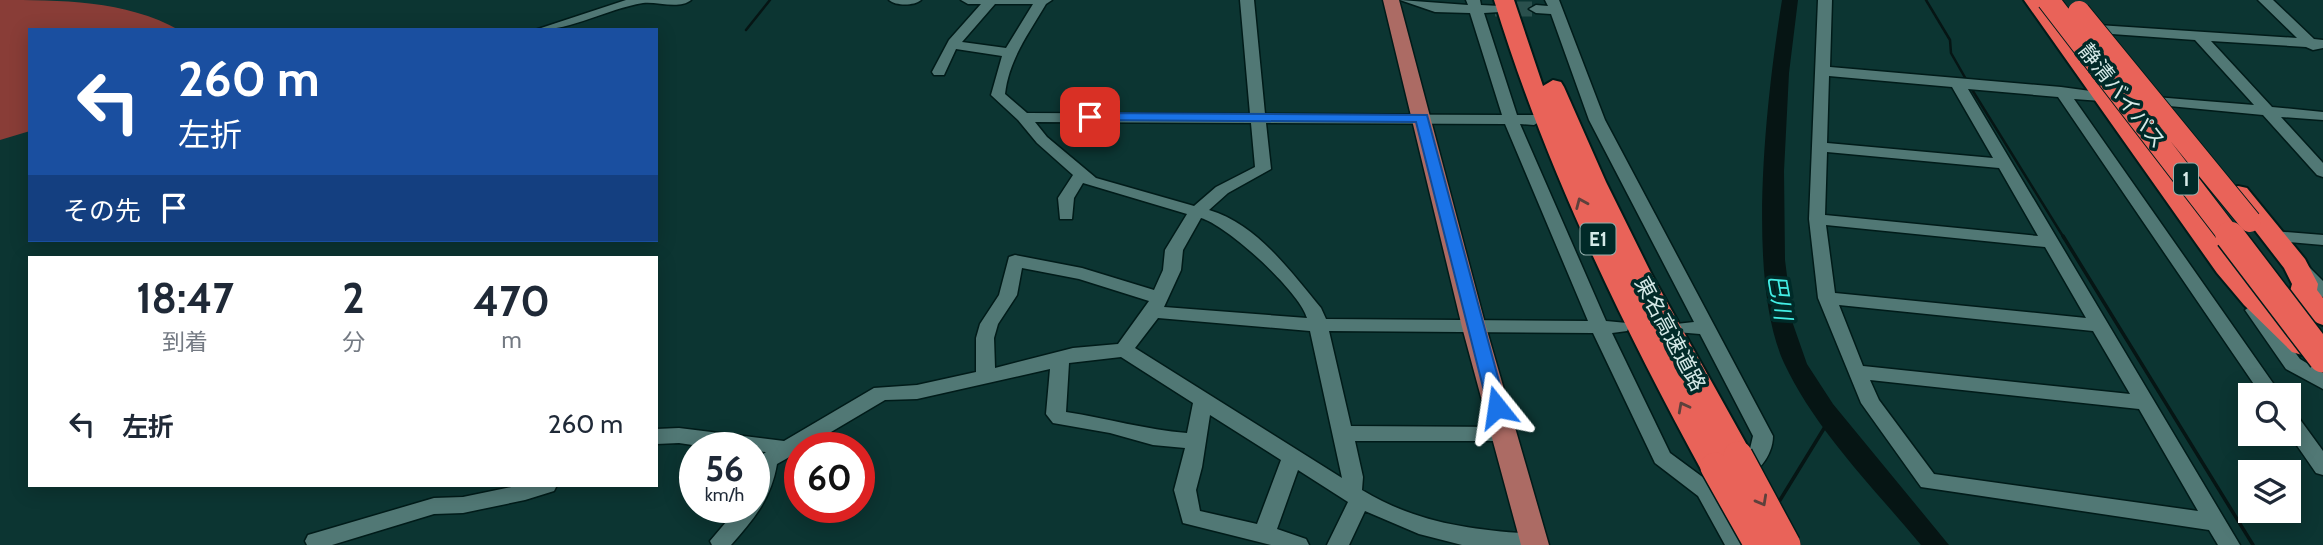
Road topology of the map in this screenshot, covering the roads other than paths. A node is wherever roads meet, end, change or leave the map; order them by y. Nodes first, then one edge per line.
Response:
1 (640, 0) edge
2 (650, 0) edge
3 (684, 0) edge
4 (896, 0) edge
5 (903, 0) edge
6 (914, 0) edge
7 (968, 0) edge
8 (991, 0) edge
9 (1044, 0) edge
10 (1247, 0) edge
11 (1391, 0) edge
12 (1407, 0) edge
13 (1825, 0) edge
14 (2034, 0) edge
15 (2041, 0) edge
16 (2048, 0) edge
17 (2061, 0) edge
18 (2071, 0) edge
19 (2265, 0) edge
20 (1474, 4) edge
21 (1499, 5) edge
22 (1529, 5) edge
23 (1554, 5) edge
24 (549, 28) edge
25 (2098, 29) junction
26 (2199, 36) junction
27 (2316, 44) edge
28 (954, 45) junction
29 (1011, 53) junction
30 (2323, 56) edge
31 (1822, 71) junction
32 (939, 72) dead end
33 (1956, 83) junction
34 (2061, 92) junction
35 (2103, 97) junction
36 (2161, 101) junction
37 (2268, 111) junction
38 (2323, 116) edge
39 (1023, 117) junction
40 (1259, 118) junction
41 (1422, 118) junction
42 (1511, 120) junction
43 (1534, 120) dead end
44 (1819, 148) junction
45 (2004, 164) junction
46 (2323, 172) edge
47 (1080, 176) junction
48 (1196, 213) junction
49 (1066, 215) dead end
50 (1817, 219) junction
51 (2273, 236) junction
52 (2323, 240) edge
53 (2049, 242) junction
54 (2235, 276) junction
55 (2313, 291) edge
56 (1827, 298) junction
57 (1156, 305) junction
58 (2323, 316) edge
59 (1317, 325) junction
60 (2099, 325) junction
61 (1474, 327) junction
62 (1620, 327) dead end
63 (1600, 328) junction
64 (1683, 328) dead end
65 (1706, 328) junction
66 (2316, 346) edge
67 (1124, 350) junction
68 (1060, 359) junction
69 (2323, 370) edge
70 (1856, 372) junction
71 (986, 378) junction
72 (2323, 382) edge
73 (2264, 383) edge
74 (1203, 399) junction
75 (2145, 404) junction
76 (815, 432) edge
77 (1342, 433) junction
78 (1504, 434) junction
79 (2301, 436) edge
80 (658, 437) edge
81 (1196, 441) junction
82 (784, 448) edge
83 (1292, 457) junction
84 (2323, 467) edge
85 (1717, 469) junction
86 (541, 487) edge
87 (1355, 495) junction
88 (2215, 522) junction
89 (737, 523) edge
90 (1265, 533) junction
91 (316, 541) dead end
92 (721, 541) dead end
93 (1534, 544) edge
94 (1298, 545) edge
95 (1338, 545) edge
96 (1736, 545) edge
97 (1759, 545) edge
98 (1786, 545) edge
99 (2229, 545) edge

1 - 24 street
2 - 3 street
4 - 5 street
5 - 6 street
7 - 8 street
8 - 9 street
8 - 28 street
9 - 29 street
10 - 40 street
11 - 41 main road
12 - 20 street
13 - 31 street
14 - 35 highway
15 - 66 highway
16 - 66 highway, 静清バイパス / 1, bridge
17 - 66 highway, 静清バイパス / 1
18 - 25 highway, 1
18 - 55 highway, bridge
19 - 27 street
20 - 21 street
20 - 42 street
85 -> 21 highway, 東名高速道路 / E1
22 - 23 street
22 - 85 highway, 東名高速道路 / E1
23 - 65 street
25 - 26 street
25 - 36 highway, 1
26 - 27 street
26 - 37 street
27 - 30 street
28 - 29 street
28 - 32 street
29 - 39 street
31 - 33 street
31 - 44 street
33 - 34 street
33 - 45 street
34 - 35 street
34 - 73 street
35 - 36 street
35 - 54 highway
36 - 37 street
36 - 51 highway, 1
37 - 38 street
37 - 46 street
39 - 40 street
39 - 47 street
40 - 41 street
40 - 48 street
41 - 42 street
41 - 61 main road
42 - 43 street
42 - 63 street
44 - 45 street
44 - 50 street
45 - 53 street
47 - 48 street
47 - 49 street
48 - 57 street
48 - 59 street
50 - 53 street
50 - 56 street
51 - 52 street
51 - 55 highway, 1
53 - 60 street
54 - 66 highway
54 - 72 street
55 - 58 highway, 1
56 - 60 street
56 - 70 street
57 - 59 street
57 - 67 street
57 - 71 street
59 - 61 street
59 - 77 street
60 - 75 street
61 - 63 street
61 - 78 main road
62 - 63 street
63 - 85 street
64 - 65 street
65 - 85 street
66 - 69 highway
67 - 68 street
67 - 74 street
68 - 71 street
68 - 81 street
70 - 75 street
70 - 88 street
71 - 76 street
74 - 81 street
74 - 83 street
75 - 88 street
77 - 78 street
77 - 87 street
78 - 93 main road
79 - 84 street
80 - 82 street
81 - 90 street
83 - 87 street
83 - 90 street
85 - 96 street
85 - 97 highway, 東名高速道路 / E1, bridge
85 -> 98 highway, 東名高速道路 / E1, bridge
86 - 91 street
87 - 93 street
87 - 95 street
88 - 99 street
89 - 92 street
90 - 94 street

